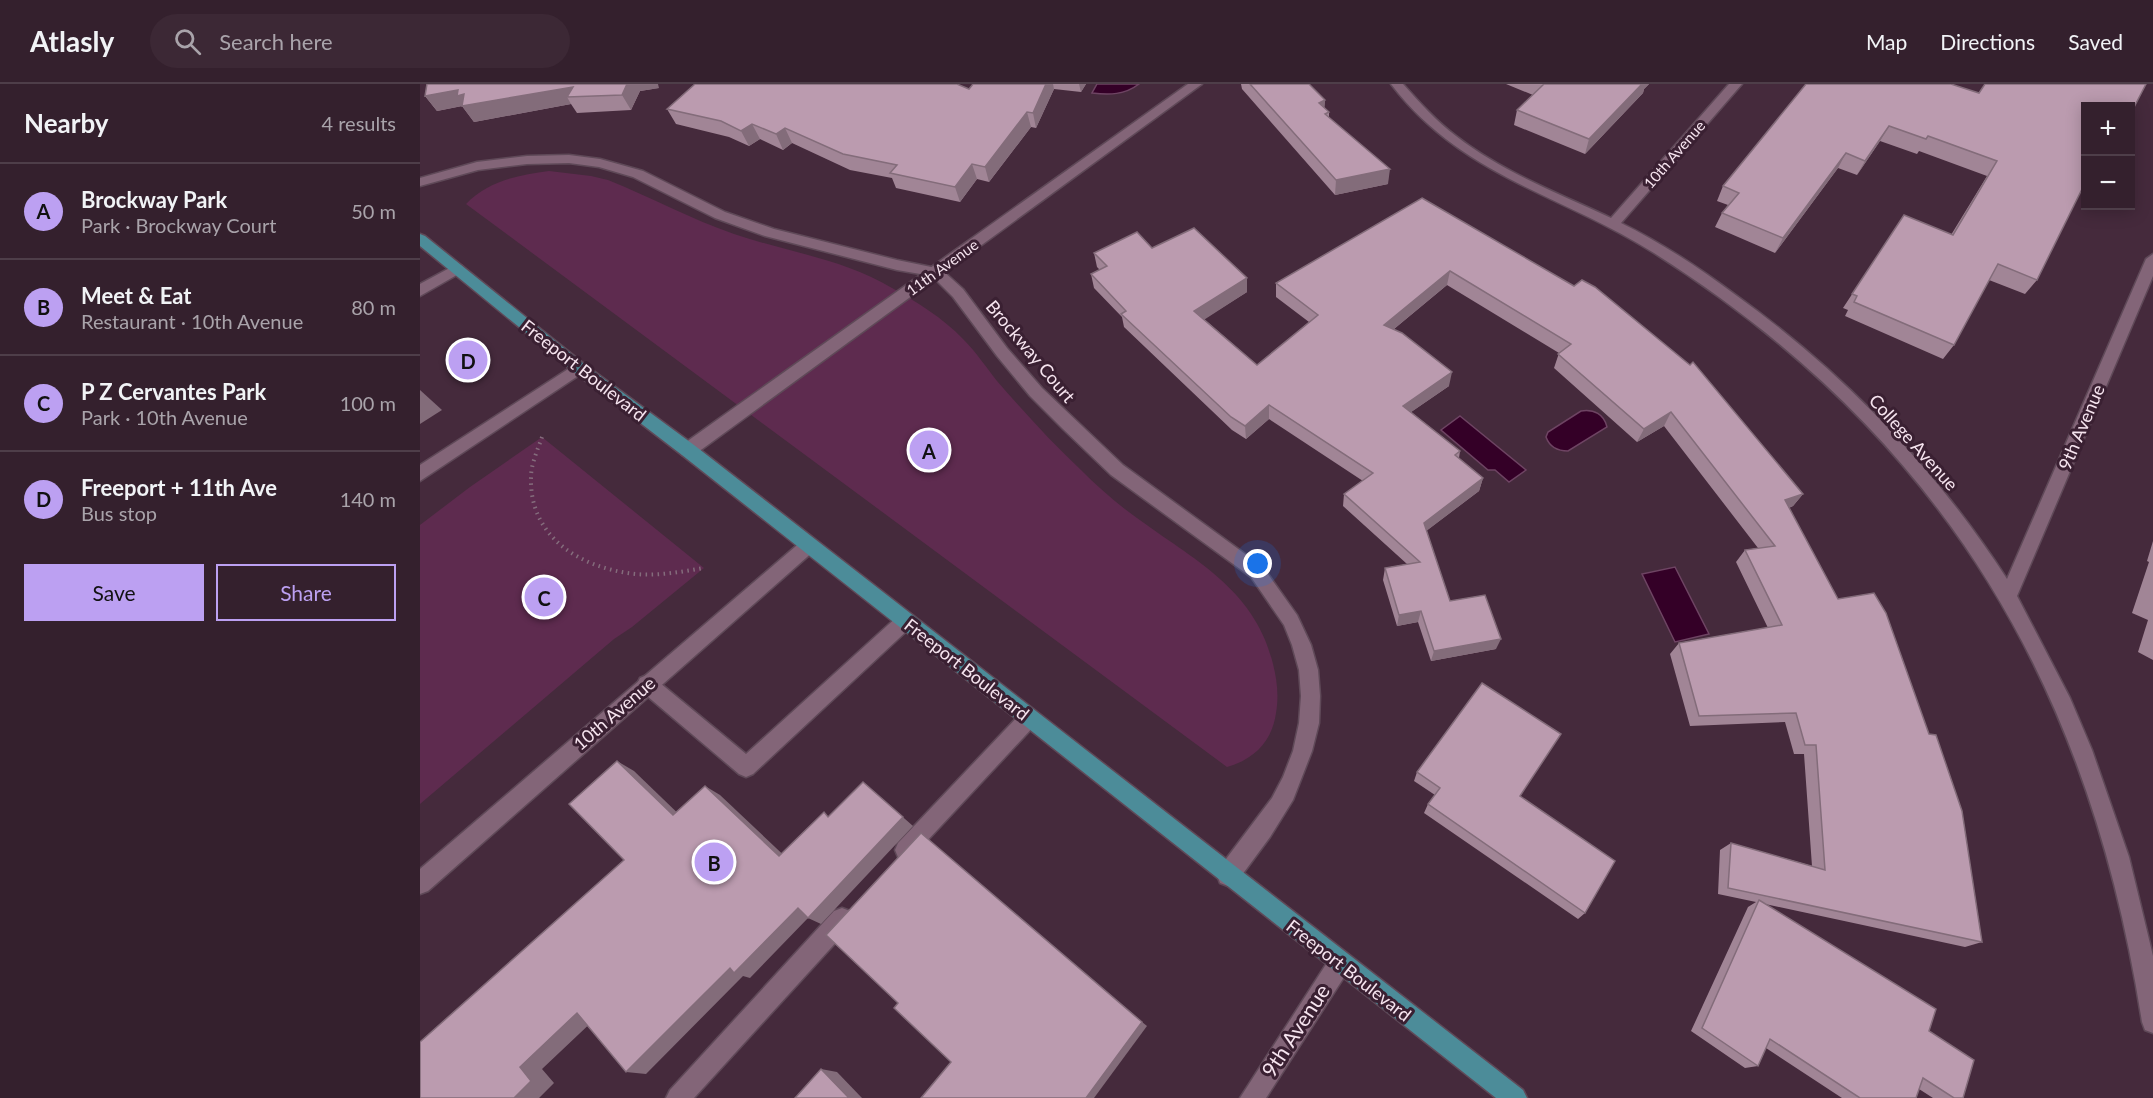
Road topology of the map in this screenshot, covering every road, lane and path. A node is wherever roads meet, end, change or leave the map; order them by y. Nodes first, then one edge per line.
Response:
1 (1196, 84) edge
2 (1397, 84) edge
3 (1736, 84) edge
4 (420, 182) edge
5 (1613, 224) junction
6 (420, 239) edge
7 (2153, 259) edge
8 (457, 269) junction
9 (936, 272) junction
10 (420, 291) edge
11 (579, 368) junction
12 (542, 437) dead end
13 (688, 450) junction
14 (420, 474) edge
15 (809, 545) junction
16 (704, 568) dead end
17 (2008, 596) junction
18 (905, 621) junction
19 (647, 684) junction
20 (1029, 718) junction
21 (893, 864) edge
22 (1228, 875) junction
23 (420, 883) edge
24 (853, 907) edge
25 (1340, 963) junction
26 (2153, 1022) edge
27 (678, 1098) edge
28 (1252, 1098) edge
29 (1515, 1098) edge

1 - 9 street, 11th Avenue
2 - 5 street, College Avenue
3 - 5 street, 10th Avenue
4 - 9 street
5 - 17 street, College Avenue
6 - 8 main road, Freeport Boulevard
7 - 17 street, 9th Avenue
8 - 10 street
8 - 11 main road, Freeport Boulevard
9 - 13 street, 11th Avenue
9 - 22 street, Brockway Court
11 - 13 main road, Freeport Boulevard
11 - 14 street
12 - 16 path
13 - 15 main road, Freeport Boulevard
15 - 18 main road, Freeport Boulevard
15 - 19 street, 10th Avenue
17 - 26 street, College Avenue
18 - 19 street
18 - 20 main road, Freeport Boulevard
19 - 23 street, 10th Avenue
20 - 21 street
20 - 22 main road, Freeport Boulevard
22 - 25 main road, Freeport Boulevard
24 - 27 street
25 - 28 street, 9th Avenue
25 - 29 main road, Freeport Boulevard

